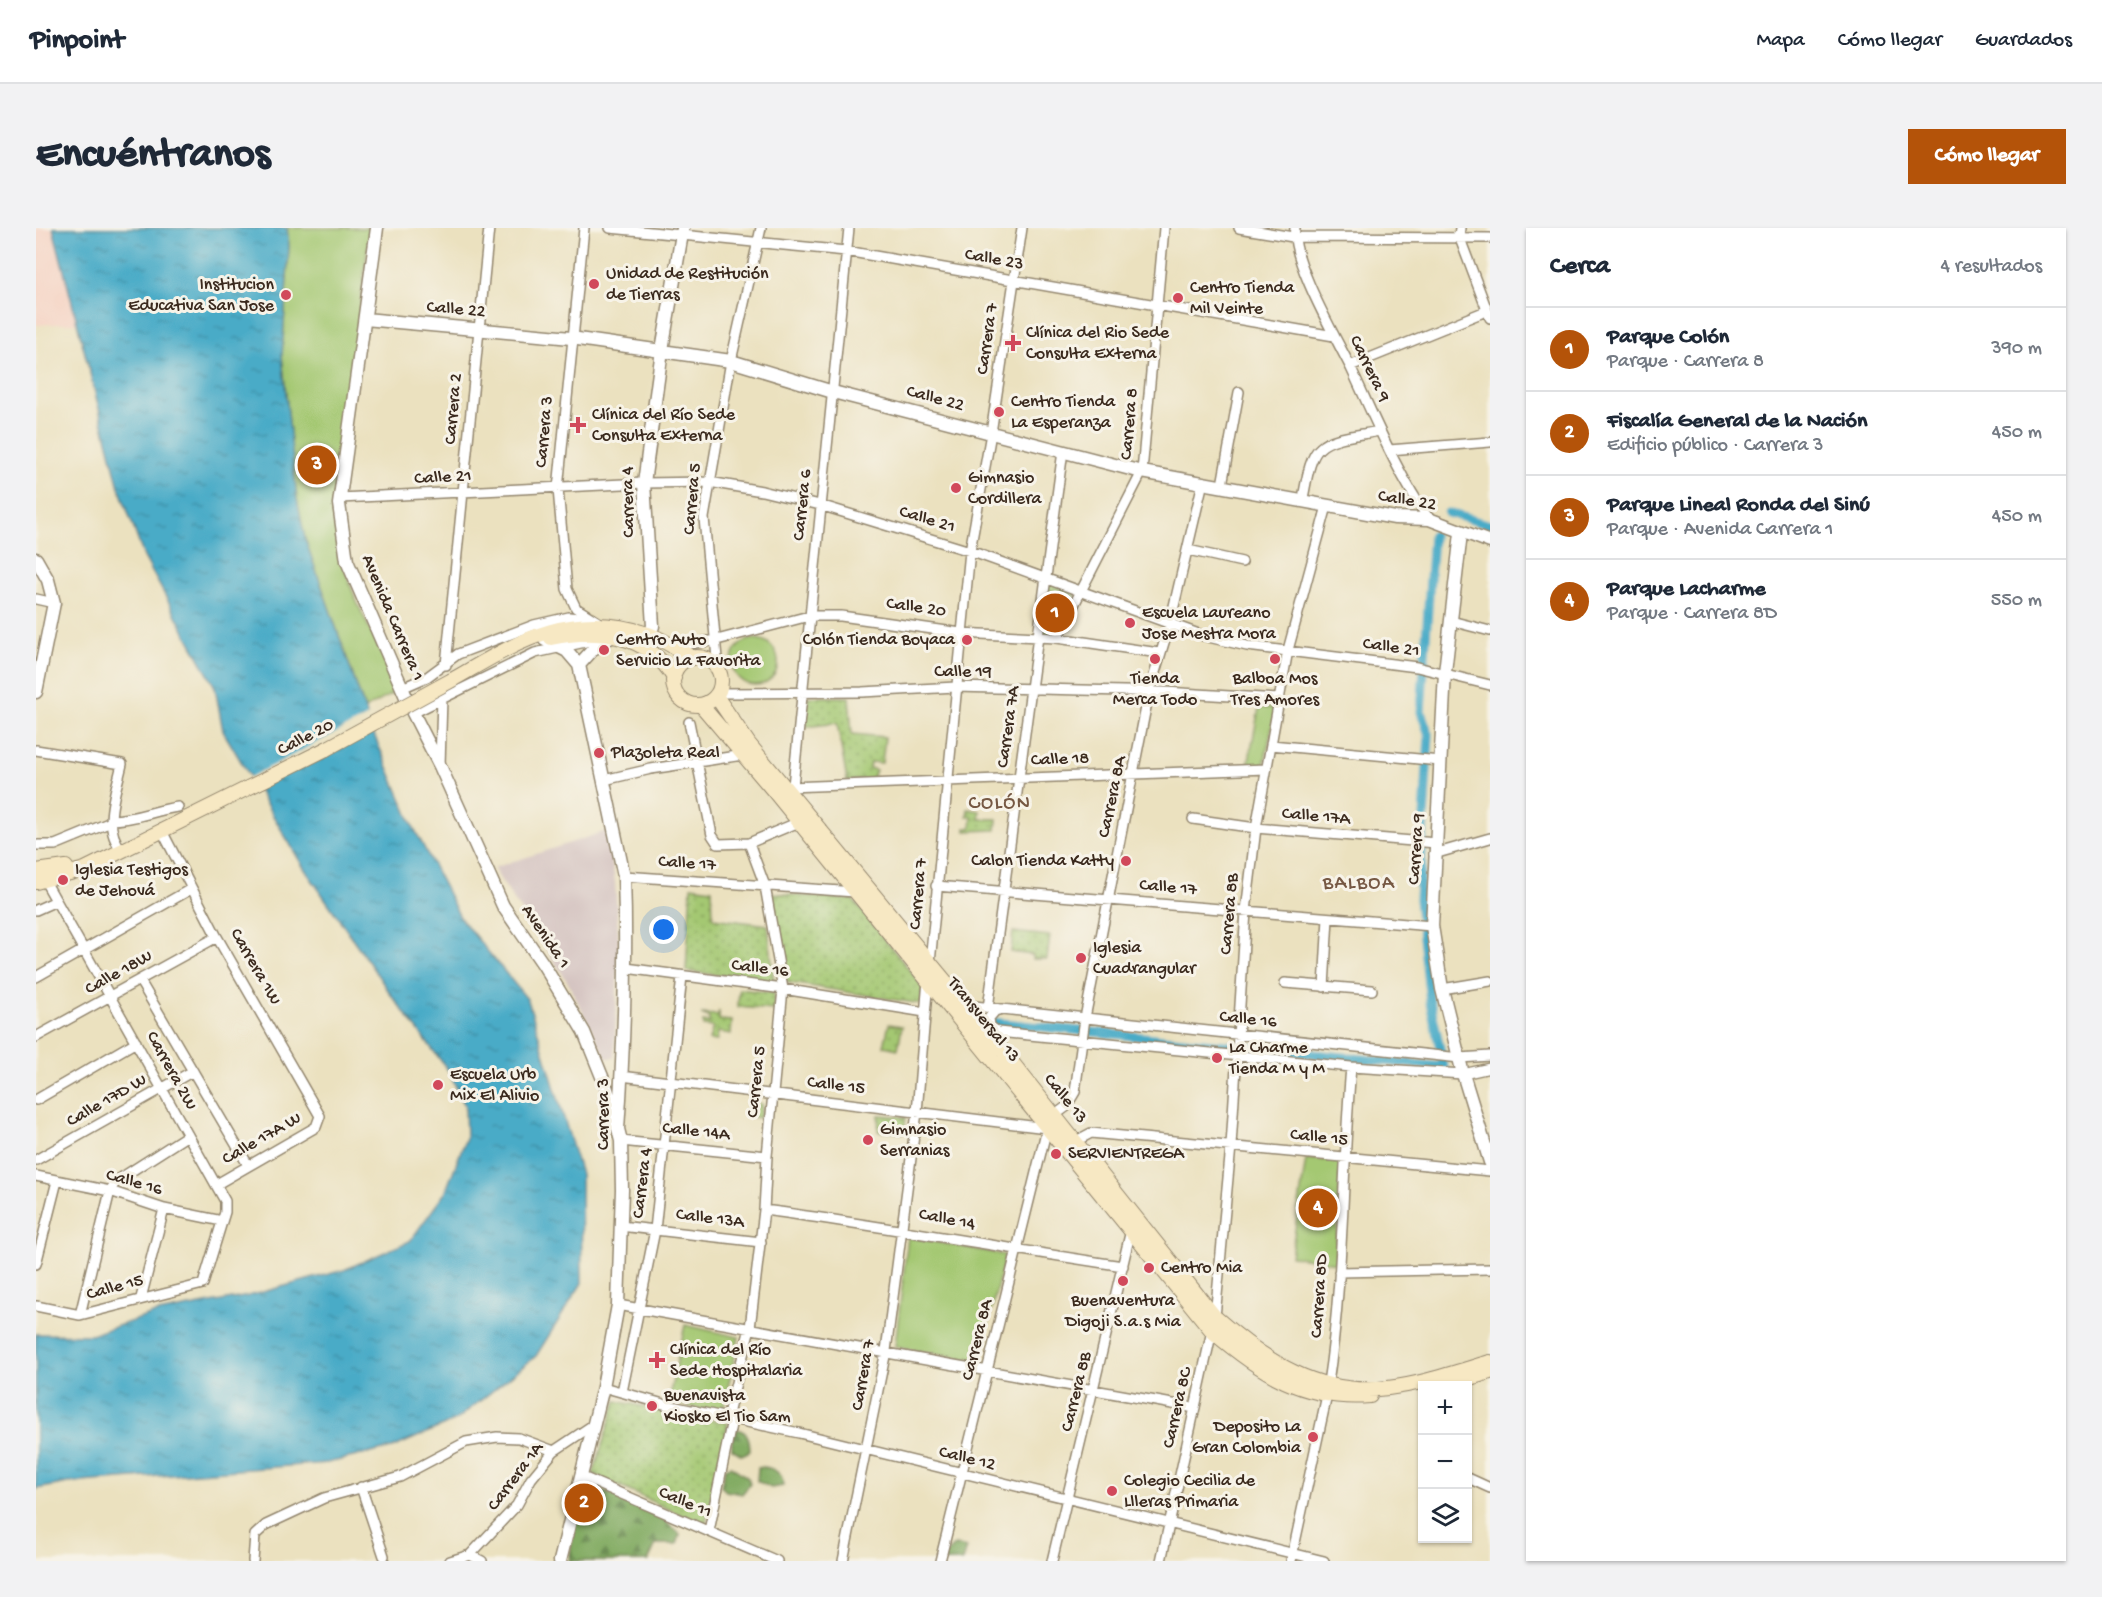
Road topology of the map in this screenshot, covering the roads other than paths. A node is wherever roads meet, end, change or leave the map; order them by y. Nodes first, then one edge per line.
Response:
1 (377, 228) edge
2 (489, 228) edge
3 (584, 228) edge
4 (610, 228) edge
5 (761, 228) edge
6 (849, 228) edge
7 (1022, 228) edge
8 (1164, 228) edge
9 (1239, 228) edge
10 (683, 231) edge
11 (1294, 232) edge
12 (1460, 232) edge
13 (1490, 238) edge
14 (758, 242) junction
15 (846, 250) junction
16 (1013, 280) junction
17 (1158, 304) junction
18 (1488, 314) edge
19 (365, 319) junction
20 (477, 330) junction
21 (1334, 336) junction
22 (571, 338) junction
23 (662, 350) junction
24 (731, 361) junction
25 (1350, 366) junction
26 (833, 392) junction
27 (1239, 392) dead end
28 (1379, 431) junction
29 (991, 433) junction
30 (1490, 442) edge
31 (1389, 450) junction
32 (1063, 451) junction
33 (1142, 472) junction
34 (709, 482) junction
35 (1203, 482) junction
36 (644, 483) junction
37 (1222, 485) junction
38 (558, 489) junction
39 (463, 493) junction
40 (340, 498) junction
41 (1302, 502) junction
42 (820, 505) junction
43 (1328, 506) junction
44 (1429, 519) junction
45 (1461, 533) junction
46 (1490, 542) edge
47 (970, 550) junction
48 (1188, 550) junction
49 (36, 559) edge
50 (1242, 562) dead end
51 (1046, 578) junction
52 (1080, 591) junction
53 (36, 599) edge
54 (54, 603) junction
55 (809, 616) junction
56 (1450, 621) junction
57 (600, 623) junction
58 (1170, 623) junction
59 (1490, 631) edge
60 (961, 633) junction
61 (650, 635) junction
62 (613, 636) junction
63 (1038, 637) junction
64 (1057, 638) junction
65 (545, 640) junction
66 (717, 640) junction
67 (560, 645) junction
68 (670, 646) junction
69 (1288, 650) junction
70 (503, 651) junction
71 (1159, 653) junction
72 (693, 658) junction
73 (579, 665) junction
74 (446, 666) junction
75 (718, 669) junction
76 (1445, 672) junction
77 (427, 677) junction
78 (674, 678) junction
79 (1490, 685) edge
80 (402, 687) junction
81 (956, 687) junction
82 (1031, 690) junction
83 (1149, 692) junction
84 (36, 693) edge
85 (803, 693) junction
86 (717, 694) junction
87 (442, 698) junction
88 (1280, 699) junction
89 (432, 703) junction
90 (701, 705) junction
91 (412, 712) junction
92 (689, 722) dead end
93 (1270, 745) junction
94 (36, 750) edge
95 (743, 756) junction
96 (698, 761) junction
97 (1433, 761) junction
98 (440, 766) junction
99 (1266, 769) junction
100 (1135, 774) junction
101 (1019, 778) junction
102 (604, 780) junction
103 (946, 781) junction
104 (789, 787) junction
105 (178, 807) dead end
106 (1193, 819) dead end
107 (111, 821) junction
108 (799, 822) junction
109 (1256, 828) junction
110 (161, 829) junction
111 (1490, 838) edge
112 (749, 843) junction
113 (36, 846) edge
114 (1429, 846) junction
115 (123, 850) junction
116 (624, 876) junction
117 (39, 878) edge
118 (765, 886) junction
119 (936, 886) junction
120 (191, 888) junction
121 (855, 892) junction
122 (1004, 892) junction
123 (1108, 900) junction
124 (56, 901) junction
125 (36, 910) edge
126 (1246, 911) junction
127 (1328, 918) junction
128 (1428, 926) junction
129 (217, 937) junction
130 (84, 951) junction
131 (930, 963) junction
132 (626, 968) junction
133 (682, 976) junction
134 (36, 977) edge
135 (140, 981) junction
136 (928, 981) junction
137 (1490, 981) edge
138 (1285, 983) dead end
139 (1324, 987) junction
140 (783, 988) junction
141 (1442, 989) junction
142 (1372, 990) dead end
143 (110, 997) junction
144 (965, 1005) junction
145 (988, 1008) junction
146 (1003, 1009) junction
147 (925, 1012) junction
148 (1084, 1030) junction
149 (1003, 1032) junction
150 (36, 1037) edge
151 (136, 1042) junction
152 (1236, 1045) junction
153 (1003, 1051) junction
154 (1490, 1056) edge
155 (1454, 1057) junction
156 (622, 1059) junction
157 (597, 1065) junction
158 (1351, 1067) junction
159 (1490, 1068) edge
160 (193, 1071) junction
161 (1463, 1074) junction
162 (621, 1076) junction
163 (672, 1082) junction
164 (162, 1089) junction
165 (772, 1094) junction
166 (36, 1100) edge
167 (917, 1112) junction
168 (1054, 1115) junction
169 (320, 1120) joint
170 (1047, 1128) junction
171 (188, 1135) junction
172 (620, 1135) junction
173 (1076, 1141) junction
174 (666, 1145) junction
175 (1231, 1146) junction
176 (766, 1156) junction
177 (1344, 1158) junction
178 (36, 1160) edge
179 (1490, 1162) edge
180 (248, 1166) junction
181 (1490, 1171) edge
182 (36, 1176) edge
183 (57, 1181) junction
184 (217, 1184) junction
185 (110, 1191) junction
186 (165, 1209) junction
187 (764, 1210) junction
188 (222, 1221) junction
189 (620, 1226) junction
190 (900, 1228) junction
191 (655, 1230) junction
192 (1131, 1230) junction
193 (39, 1237) edge
194 (761, 1242) junction
195 (1017, 1251) junction
196 (36, 1264) edge
197 (1122, 1266) junction
198 (1490, 1269) edge
199 (1339, 1272) junction
200 (203, 1284) joint
201 (141, 1298) junction
202 (618, 1305) junction
203 (36, 1306) edge
204 (639, 1309) junction
205 (80, 1315) junction
206 (1215, 1317) junction
207 (750, 1328) junction
208 (1213, 1332) junction
209 (886, 1351) junction
210 (1490, 1362) edge
211 (987, 1370) junction
212 (1490, 1372) edge
213 (1270, 1373) joint
214 (1460, 1381) edge
215 (603, 1387) junction
216 (1095, 1389) junction
217 (1328, 1389) junction
218 (1418, 1391) edge
219 (622, 1392) junction
220 (1195, 1408) junction
221 (731, 1420) junction
222 (592, 1425) junction
223 (554, 1451) junction
224 (867, 1451) junction
225 (962, 1475) junction
226 (580, 1476) junction
227 (1472, 1480) edge
228 (361, 1487) junction
229 (1490, 1488) edge
230 (1067, 1500) junction
231 (1169, 1525) junction
232 (708, 1531) junction
233 (470, 1555) junction
234 (384, 1556) dead end
235 (1292, 1558) edge
236 (253, 1561) edge
237 (450, 1561) edge
238 (482, 1561) edge
239 (560, 1561) edge
240 (777, 1561) edge
241 (843, 1561) edge
242 (940, 1561) edge
243 (1052, 1561) edge
244 (1161, 1561) edge
245 (1324, 1561) edge

1 - 19 street, Avenida Carrera 1
2 - 20 street, Carrera 2
3 - 22 street, Carrera 3
4 - 10 street, Calle 23
5 - 14 street, Carrera 5
6 - 15 street, Carrera 6
7 - 16 street, Carrera 7
8 - 17 street, Carrera 8
9 - 11 street
10 - 14 street, Calle 23
10 - 23 street, Carrera 4
11 - 12 street
11 - 21 street, Carrera 9
12 - 13 street
12 - 18 street
14 - 15 street, Calle 23
14 - 24 street, Carrera 5
15 - 16 street, Calle 23
15 - 26 street, Carrera 6
16 - 17 street, Calle 23
16 - 29 street, Carrera 7
17 - 21 street, Calle 23
17 - 33 street, Carrera 8
18 - 25 street
19 - 20 street, Calle 22
19 - 40 street, Avenida Carrera 1
20 - 22 street, Calle 22
20 - 39 street, Carrera 2
21 - 25 street, Carrera 9
22 - 23 street, Calle 22
22 - 38 street, Carrera 3
23 - 24 street, Calle 22
23 - 36 street, Carrera 4
24 - 26 street, Calle 22
24 - 34 street, Carrera 5
25 - 28 street, Carrera 9
26 - 29 street, Calle 22
26 - 42 street, Carrera 6
27 - 37 street
28 - 31 street, Carrera 9
28 - 41 street
29 - 32 street, Calle 22
29 - 47 street, Carrera 7
30 - 31 street
31 - 44 street, Carrera 9
32 - 33 street, Calle 22
32 - 51 street, Carrera 7A
33 - 35 street, Calle 22
33 - 52 street, Carrera 8
34 - 36 street, Calle 21
34 - 42 street, Calle 21
34 - 66 street, Carrera 5
35 - 37 street, Calle 22
35 - 48 street, Carrera 8A
36 - 38 street, Calle 21
36 - 61 street, Carrera 4
37 - 41 street, Calle 22
38 - 39 street, Calle 21
38 - 57 street, Carrera 3
39 - 40 street, Calle 21
39 - 74 street, Carrera 2
40 - 80 street, Avenida Carrera 1
41 - 43 street, Calle 22
42 - 47 street, Calle 21
42 - 55 street, Carrera 6
43 - 44 street, Calle 22
43 - 69 street, Carrera 8B
44 - 45 street, Calle 22
45 - 46 street, Calle 22
45 - 56 street, Carrera 9
47 - 51 street, Calle 21
47 - 60 street, Carrera 7
48 - 50 street
48 - 58 street, Carrera 8A
49 - 54 street
51 - 52 street, Calle 21
51 - 63 street, Carrera 7A
52 - 58 street, Calle 21
52 - 64 street, Carrera 8
53 - 54 street
54 - 84 street
55 - 60 street, Calle 20
55 - 66 street, Calle 20
55 - 85 street, Carrera 6
56 - 59 street
56 - 76 street, Carrera 9
57 - 61 main road
57 - 70 main road
57 - 74 street
58 - 69 street, Calle 21
58 - 71 street, Carrera 8A
60 - 63 street, Calle 20
60 - 81 street, Carrera 7
61 - 68 main road
62 - 65 main road
62 - 67 street
62 - 73 street
62 - 78 main road
63 - 64 street, Calle 20
63 - 82 street, Carrera 7A
64 - 71 street, Calle 20
65 - 67 street
65 - 70 main road
66 - 68 street, Calle 20
66 - 75 street, Carrera 5
67 - 73 street
67 - 87 street
68 - 72 main road
69 - 76 street, Calle 21
69 - 88 street, Carrera 8B
70 - 110 main road, Calle 20, bridge
71 - 83 street, Carrera 8A
72 - 75 main road
72 - 78 main road
73 - 102 street, Carrera 3
74 - 77 street
75 - 86 main road
76 - 79 street, Calle 21
76 - 97 street, Carrera 9
77 - 80 street
77 - 89 street
78 - 90 main road
80 - 91 street, Avenida Carrera 1
81 - 82 street, Calle 19
81 - 85 street, Calle 19
81 - 103 street, Carrera 7
82 - 83 street, Calle 19
82 - 101 street, Carrera 7A
83 - 88 street, Calle 19
83 - 100 street, Carrera 8A
85 - 86 street, Calle 19
85 - 104 street, Carrera 6
86 - 90 main road
86 - 104 main road
87 - 89 street
87 - 98 street
88 - 93 street, Carrera 8B
89 - 91 street
90 - 95 main road, Transversal 13
91 - 98 street, Avenida Carrera 1
92 - 96 street
93 - 97 street
93 - 99 street, Carrera 8B
94 - 107 street
95 - 96 street
95 - 108 main road, Transversal 13
96 - 102 street
96 - 112 street
97 - 114 street, Carrera 9
98 - 157 street, Avenida 1
99 - 100 street, Calle 18
99 - 109 street, Carrera 8B
100 - 101 street, Calle 18
100 - 123 street, Carrera 8A
101 - 103 street, Calle 18
101 - 122 street, Carrera 7A
102 - 116 street, Carrera 3
103 - 104 street, Calle 18
103 - 119 street, Carrera 7
104 - 131 main road, Calle 13
105 - 107 street
106 - 109 street, Calle 17A
107 - 113 street
107 - 115 street
108 - 112 street
108 - 121 main road, Transversal 13
109 - 114 street, Calle 17A
109 - 126 street, Carrera 8B
110 - 115 main road, Calle 20
110 - 120 street, Carrera 1W
111 - 114 street, Calle 17A
112 - 118 street, Carrera 5
114 - 128 street, Carrera 9
115 - 117 main road, Calle 20
116 - 118 street, Calle 17
116 - 132 street, Carrera 3
117 - 124 street, Carrera 2W
118 - 121 street, Calle 17
118 - 140 street, Carrera 5
119 - 122 street, Calle 17
119 - 131 street, Carrera 7
120 - 129 street, Carrera 1W
120 - 130 street
121 - 136 main road, Transversal 13
122 - 123 street, Calle 17
122 - 145 street, Carrera 7A
123 - 126 street, Calle 17
123 - 148 street, Carrera 8A
124 - 125 street
124 - 130 street, Carrera 2W
126 - 127 street, Calle 17
126 - 152 street, Carrera 8B
127 - 128 street, Calle 17
127 - 139 street
128 - 141 street, Carrera 9
129 - 135 street, Calle 18W
129 - 169 street, Carrera 1W
130 - 134 street
130 - 143 street, Carrera 2W
131 - 136 street, Carrera 7
131 - 144 main road, Calle 13
132 - 133 street, Calle 16
132 - 156 street, Carrera 3
133 - 140 street, Calle 16
133 - 163 street, Carrera 4
135 - 143 street, Calle 18W
135 - 160 street
136 - 147 street, Carrera 7
136 - 170 main road, Transversal 13
137 - 141 street
138 - 139 street
139 - 142 street
140 - 147 street, Calle 16
140 - 165 street, Carrera 5
141 - 155 street, Carrera 9
143 - 150 street, Calle 18W
143 - 151 street, Carrera 2W
144 - 145 street, Calle 16
144 - 153 main road, Calle 13
145 - 146 street, Calle 16
146 - 148 street, Calle 16
146 - 149 street, Calle 16
147 - 167 street, Carrera 7
148 - 149 street, Calle 16
148 - 152 street, Calle 16
148 - 152 street, Calle 16
148 - 168 street, Carrera 8A
149 - 153 street
151 - 164 street, Carrera 2W
151 - 166 street
152 - 155 street, Calle 16
152 - 158 street, Calle 16
152 - 175 street, Carrera 8B
153 - 168 main road, Calle 13
154 - 155 street, Calle 16
155 - 161 street, Carrera 9
156 - 157 street
156 - 162 street, Carrera 3
157 - 172 street, Avenida 1
158 - 161 street, Calle 16
158 - 177 street, Carrera 8D
159 - 161 street, Calle 16
160 - 164 street, Calle 17D W
160 - 180 street
161 - 179 street, Carrera 9
162 - 163 street, Calle 15
162 - 172 street, Carrera 3
163 - 165 street, Calle 15
163 - 174 street, Carrera 4
164 - 171 street, Carrera 2W
164 - 178 street, Calle 17D W
165 - 167 street, Calle 15
165 - 176 street, Carrera 5
167 - 170 street, Calle 15
167 - 190 street, Carrera 7
168 - 173 main road, Calle 13
169 - 180 street, Calle 17A W
170 - 192 main road, Transversal 13
170 - 195 street, Carrera 8A
171 - 184 street, Carrera 2W
171 - 185 street
172 - 174 street, Calle 14A
172 - 189 street, Carrera 3
173 - 175 street, Calle 15
173 - 206 main road, Calle 13
174 - 176 street, Calle 14A
174 - 191 street, Carrera 4
175 - 177 street, Calle 15
175 - 206 street, Carrera 8B
176 - 187 street, Carrera 5
177 - 181 street, Calle 15
177 - 199 street, Carrera 8D
180 - 184 street, Calle 17A W
182 - 183 street, Calle 16
183 - 185 street, Calle 16
183 - 193 street
184 - 188 street, Carrera 2W
185 - 186 street, Calle 16
185 - 205 street
186 - 188 street, Calle 16
186 - 201 street
187 - 190 street, Calle 14
187 - 194 street, Carrera 5
188 - 200 street, Carrera 2W
189 - 191 street, Calle 13A
189 - 202 street, Carrera 3
190 - 195 street, Calle 14
190 - 209 street, Carrera 7
191 - 194 street, Calle 13A
191 - 204 street, Carrera 4
192 - 197 street, Carrera 8B
192 - 208 main road, Transversal 13
193 - 196 street
194 - 207 street, Carrera 5
195 - 197 street, Calle 14
195 - 211 street, Carrera 8A
197 - 216 street, Carrera 8B
198 - 199 street
199 - 217 street, Carrera 8D
200 - 201 street, Calle 15
201 - 205 street, Calle 15
202 - 204 street
202 - 215 street, Carrera 3
203 - 205 street, Calle 15
204 - 207 street
204 - 219 street, Carrera 4
206 - 208 street, Carrera 8B
206 - 217 main road, Calle 13
207 - 209 street
207 - 221 street, Carrera 5
208 - 213 main road, Transversal 13
208 - 220 street, Carrera 8C
209 - 211 street
209 - 224 street, Carrera 7
210 - 217 main road, Calle 13
211 - 216 street
211 - 225 street, Carrera 8A
212 - 214 main road
213 - 217 main road, Calle 13
215 - 219 street, Calle 12
215 - 222 street, Carrera 3
216 - 220 street
216 - 230 street, Carrera 8B
217 - 218 main road, Calle 13
217 - 235 street, Carrera 8D
219 - 221 street, Calle 12
220 - 231 street, Carrera 8C
221 - 224 street, Calle 12
221 - 232 street, Carrera 5
222 - 223 street, Carrera 1A
222 - 226 street, Carrera 3
223 - 228 street
223 - 233 street, Carrera 1A
224 - 225 street, Calle 12
224 - 241 street, Carrera 7
225 - 230 street, Calle 12
225 - 242 street, Carrera 8A
226 - 232 street, Calle 11
226 - 239 street, Carrera 3
227 - 229 street
228 - 234 street
228 - 236 street
230 - 231 street, Calle 12
230 - 243 street, Carrera 8B
231 - 235 street, Calle 12
231 - 244 street, Carrera 8C
232 - 240 street, Calle 11
233 - 237 street
233 - 238 street
235 - 245 street, Calle 12

